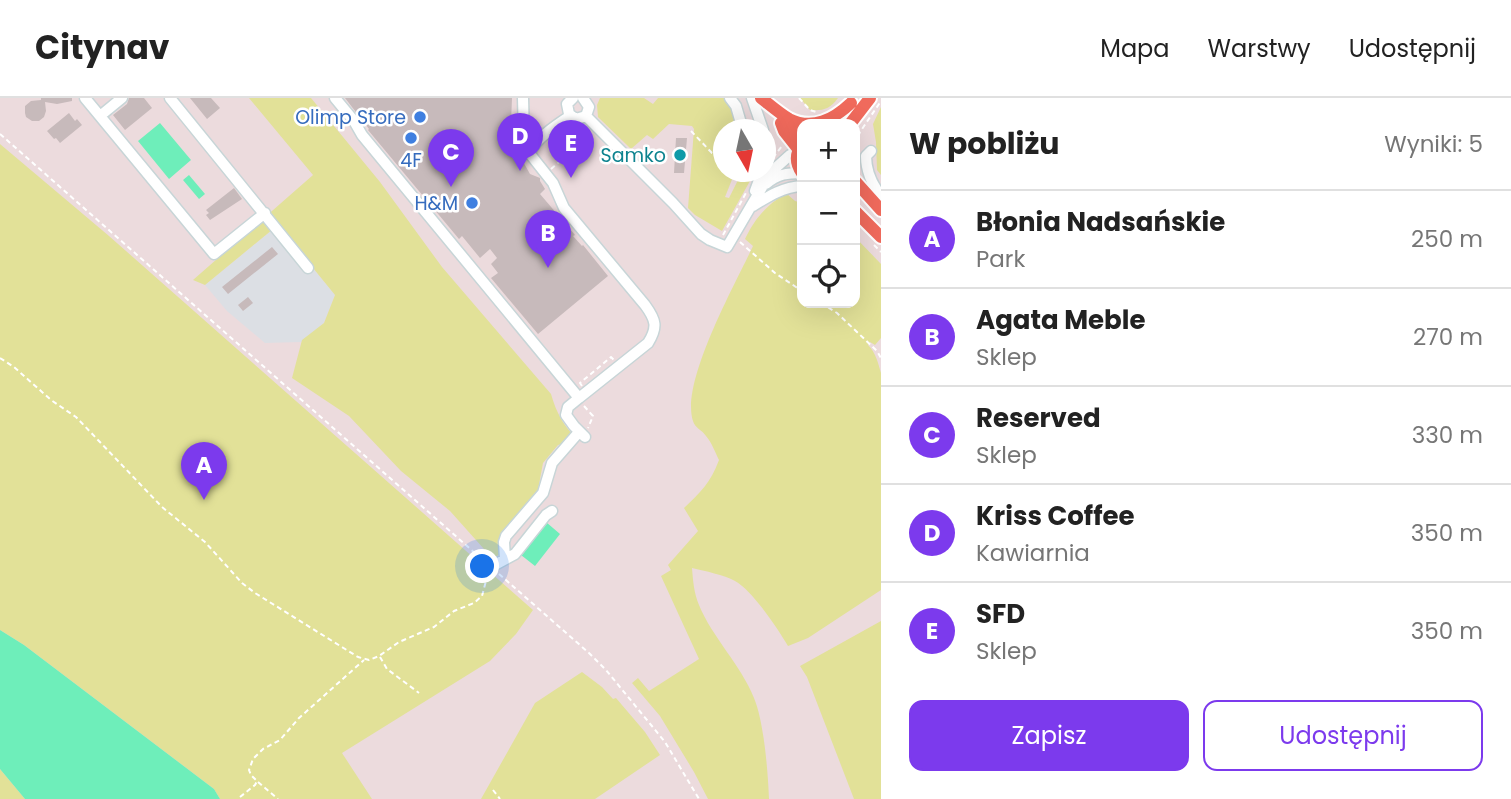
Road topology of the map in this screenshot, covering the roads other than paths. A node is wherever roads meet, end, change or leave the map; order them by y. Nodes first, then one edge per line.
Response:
1 (85, 98) edge
2 (122, 98) edge
3 (170, 98) edge
4 (335, 98) edge
5 (523, 98) edge
6 (730, 98) edge
7 (757, 98) edge
8 (870, 98) edge
9 (571, 99) edge
10 (586, 99) edge
11 (854, 112) edge
12 (100, 116) junction
13 (569, 116) junction
14 (586, 116) junction
15 (740, 119) edge
16 (761, 119) edge
17 (781, 122) junction
18 (797, 132) edge
19 (797, 144) edge
20 (531, 148) junction
21 (797, 149) edge
22 (871, 151) dead end
23 (797, 173) edge
24 (759, 182) edge
25 (856, 182) edge
26 (763, 186) junction
27 (797, 187) edge
28 (881, 196) edge
29 (860, 197) edge
30 (750, 208) junction
31 (881, 209) edge
32 (265, 214) junction
33 (860, 216) edge
34 (881, 216) edge
35 (881, 237) edge
36 (308, 268) dead end
37 (583, 396) junction
38 (551, 511) dead end
39 (505, 559) junction
40 (491, 567) road end

1 - 12 street
2 - 12 street
3 - 32 street
4 - 37 street
5 - 20 street
6 - 15 street
7 - 11 main road
7 - 16 street
7 - 17 main road
8 - 11 main road
9 - 13 street
10 - 14 street
12 - 32 street
13 - 14 street
13 - 20 street
14 - 30 street
17 - 18 main road
17 - 19 main road
20 - 37 street
21 - 26 street
22 - 28 street
23 - 26 street
24 - 30 street
25 - 31 main road
26 - 30 street
27 - 30 street
29 - 34 main road
32 - 36 street
33 - 35 main road
37 - 39 street
38 - 39 street
39 - 40 street

